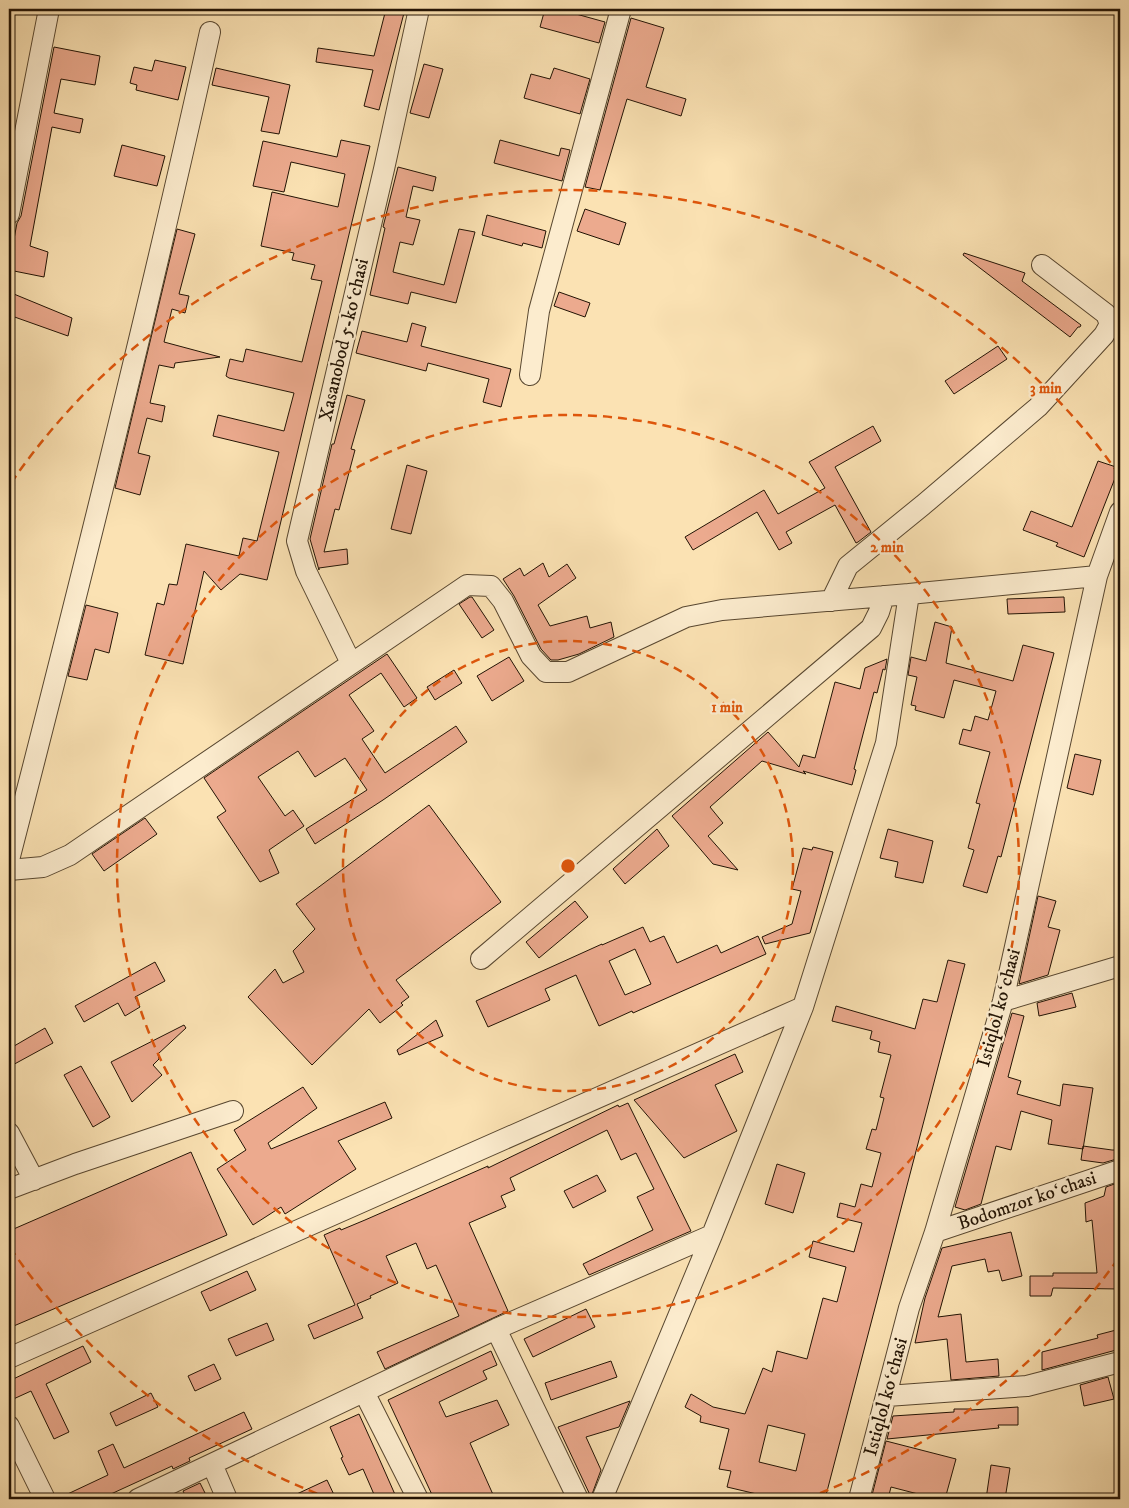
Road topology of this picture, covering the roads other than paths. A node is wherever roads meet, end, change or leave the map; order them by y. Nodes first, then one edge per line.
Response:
1 (49, 9) edge
2 (419, 9) edge
3 (622, 9) edge
4 (210, 32) dead end
5 (9, 214) edge
6 (1042, 265) dead end
7 (530, 375) dead end
8 (1118, 523) edge
9 (1097, 576) junction
10 (909, 594) junction
11 (884, 596) junction
12 (831, 601) junction
13 (351, 663) junction
14 (9, 860) edge
15 (9, 870) edge
16 (481, 959) dead end
17 (1120, 966) edge
18 (1003, 1001) junction
19 (803, 1007) junction
20 (233, 1111) dead end
21 (9, 1133) edge
22 (1120, 1170) edge
23 (34, 1180) junction
24 (9, 1189) edge
25 (935, 1232) junction
26 (712, 1235) junction
27 (496, 1329) junction
28 (9, 1358) edge
29 (1120, 1362) edge
30 (364, 1392) junction
31 (887, 1396) junction
32 (9, 1426) edge
33 (212, 1464) junction
34 (45, 1499) edge
35 (138, 1499) edge
36 (227, 1499) edge
37 (418, 1499) edge
38 (578, 1499) edge
39 (602, 1499) edge
40 (860, 1499) edge

1 - 5 street
2 - 13 street, Xasanobod 5-koʻchasi
3 - 7 street
4 - 14 street
6 - 12 street
8 - 9 street, Istiqlol koʻchasi
9 - 10 street
9 - 18 street, Istiqlol koʻchasi
10 - 11 street
10 - 19 street
11 - 12 street
11 - 16 street
12 - 13 street
13 - 15 street
17 - 18 street
18 - 25 street, Istiqlol koʻchasi
19 - 26 street
19 - 28 street
20 - 23 street
21 - 23 street
22 - 25 street, Bodomzor koʻchasi
23 - 24 street
25 - 31 street, Istiqlol koʻchasi
26 - 27 street
26 - 39 street
27 - 30 street
27 - 38 street
29 - 31 street
30 - 33 street
30 - 37 street
31 - 40 street, Istiqlol koʻchasi
32 - 34 street
33 - 35 street
33 - 36 street

